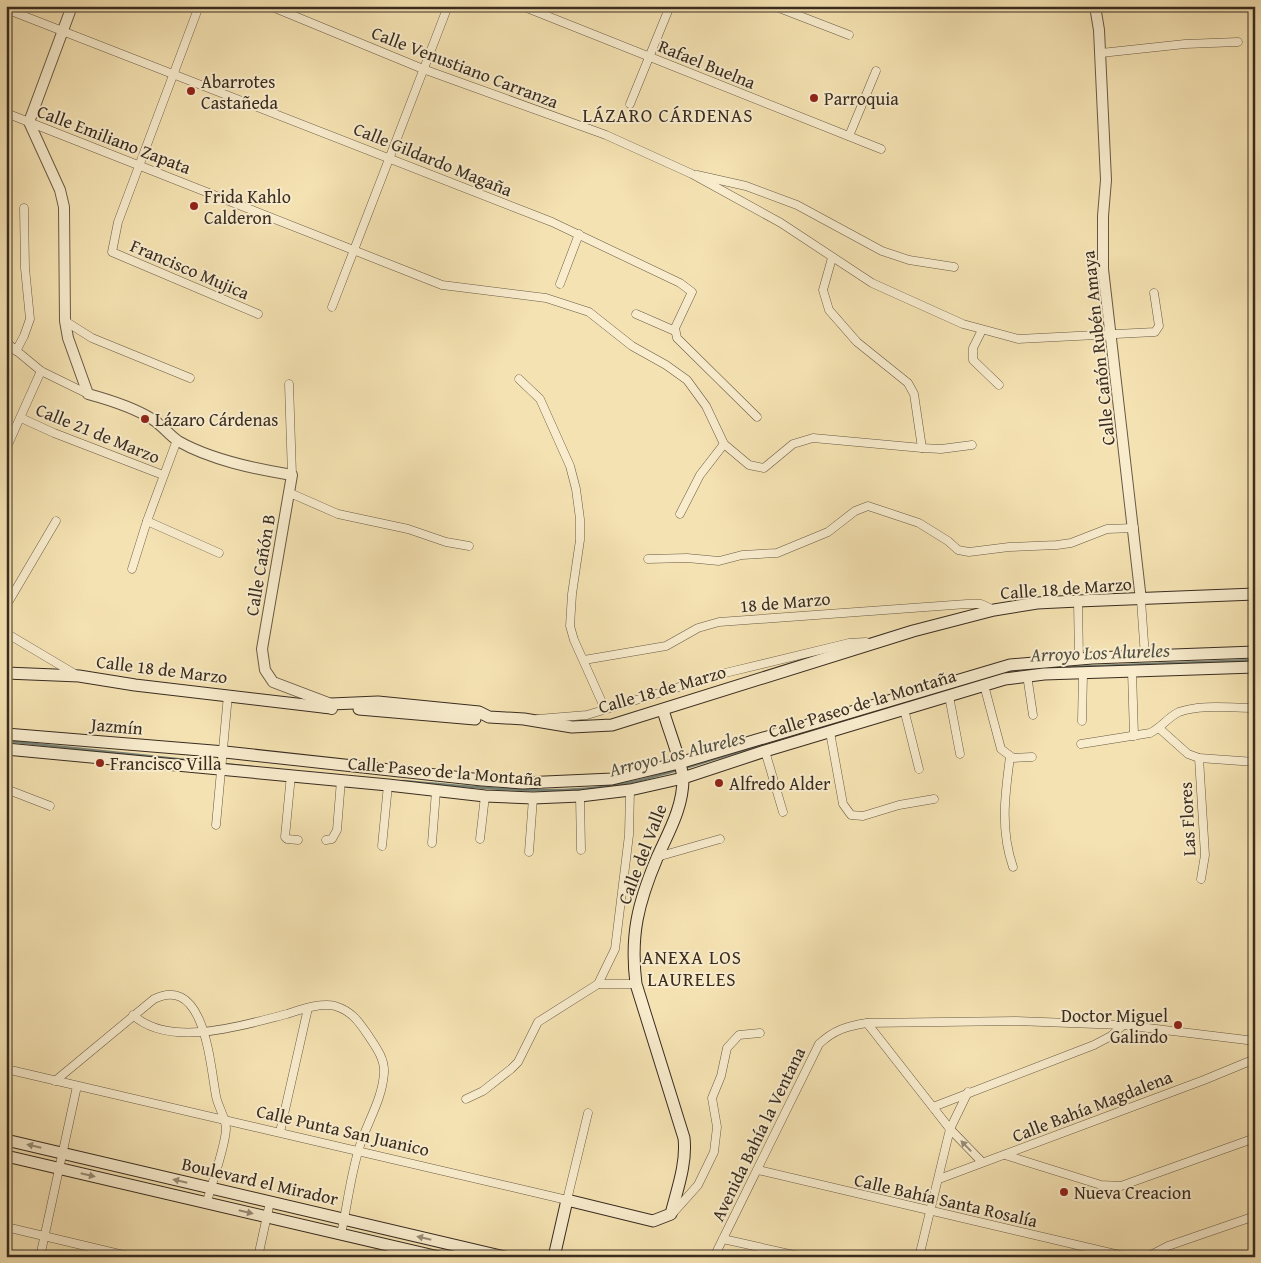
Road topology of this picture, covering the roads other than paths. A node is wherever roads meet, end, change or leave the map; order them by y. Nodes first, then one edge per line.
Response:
1 (72, 6) edge
2 (199, 6) edge
3 (270, 6) edge
4 (448, 6) edge
5 (522, 6) edge
6 (670, 6) edge
7 (774, 6) edge
8 (1095, 6) edge
9 (6, 8) edge
10 (62, 30) junction
11 (849, 35) dead end
12 (1238, 42) dead end
13 (1101, 53) junction
14 (649, 57) junction
15 (423, 69) junction
16 (876, 71) dead end
17 (174, 73) junction
18 (630, 104) dead end
19 (6, 113) edge
20 (29, 122) junction
21 (849, 136) junction
22 (881, 149) dead end
23 (390, 157) junction
24 (138, 164) junction
25 (692, 174) junction
26 (24, 208) dead end
27 (579, 234) junction
28 (354, 250) junction
29 (832, 258) junction
30 (954, 267) dead end
31 (560, 284) dead end
32 (1154, 293) dead end
33 (332, 307) dead end
34 (258, 314) dead end
35 (636, 314) dead end
36 (65, 321) junction
37 (982, 330) junction
38 (675, 331) junction
39 (1111, 333) junction
40 (6, 342) edge
41 (16, 351) junction
42 (41, 371) junction
43 (190, 378) dead end
44 (519, 379) dead end
45 (289, 384) dead end
46 (998, 386) dead end
47 (88, 394) junction
48 (757, 417) dead end
49 (21, 418) junction
50 (177, 440) junction
51 (724, 444) junction
52 (972, 445) dead end
53 (922, 448) junction
54 (6, 449) edge
55 (163, 475) junction
56 (292, 475) junction
57 (290, 493) junction
58 (680, 514) dead end
59 (56, 521) dead end
60 (147, 521) junction
61 (1134, 528) junction
62 (470, 546) dead end
63 (219, 553) dead end
64 (648, 559) dead end
65 (132, 569) dead end
66 (1255, 594) edge
67 (1141, 600) junction
68 (1078, 601) junction
69 (6, 606) edge
70 (994, 610) junction
71 (6, 634) edge
72 (884, 641) junction
73 (1255, 652) edge
74 (1145, 657) junction
75 (1079, 659) junction
76 (584, 660) junction
77 (1255, 667) edge
78 (1132, 671) junction
79 (6, 673) edge
80 (1083, 674) junction
81 (1027, 675) junction
82 (79, 676) junction
83 (984, 685) junction
84 (228, 695) junction
85 (949, 696) junction
86 (329, 706) junction
87 (1255, 708) edge
88 (904, 709) junction
89 (605, 710) junction
90 (663, 710) junction
91 (1033, 715) dead end
92 (534, 721) junction
93 (1082, 721) dead end
94 (1160, 728) junction
95 (830, 732) junction
96 (6, 734) edge
97 (1134, 736) junction
98 (1081, 744) dead end
99 (6, 749) edge
100 (765, 751) junction
101 (960, 754) dead end
102 (1010, 757) junction
103 (1032, 757) dead end
104 (1199, 758) junction
105 (223, 762) junction
106 (1254, 762) edge
107 (919, 769) dead end
108 (681, 770) junction
109 (1255, 771) edge
110 (291, 775) junction
111 (341, 780) junction
112 (388, 784) junction
113 (6, 789) edge
114 (630, 790) junction
115 (436, 791) junction
116 (485, 796) junction
117 (580, 796) junction
118 (533, 798) junction
119 (934, 799) dead end
120 (50, 806) dead end
121 (783, 812) dead end
122 (216, 825) dead end
123 (480, 839) dead end
124 (720, 839) dead end
125 (298, 840) dead end
126 (326, 840) dead end
127 (432, 842) dead end
128 (382, 846) dead end
129 (581, 850) dead end
130 (529, 852) dead end
131 (657, 857) junction
132 (1013, 867) dead end
133 (1201, 878) dead end
134 (598, 984) junction
135 (636, 984) junction
136 (308, 1008) junction
137 (133, 1015) junction
138 (867, 1023) junction
139 (1123, 1025) junction
140 (203, 1031) junction
141 (760, 1033) dead end
142 (1255, 1040) edge
143 (1255, 1059) edge
144 (6, 1069) edge
145 (55, 1081) junction
146 (77, 1086) junction
147 (968, 1092) junction
148 (466, 1099) dead end
149 (933, 1107) junction
150 (588, 1113) dead end
151 (224, 1120) junction
152 (950, 1129) junction
153 (280, 1132) junction
154 (1255, 1138) edge
155 (6, 1140) edge
156 (358, 1151) junction
157 (63, 1153) junction
158 (1005, 1155) junction
159 (6, 1156) edge
160 (982, 1162) junction
161 (59, 1168) junction
162 (758, 1170) junction
163 (939, 1179) junction
164 (211, 1188) junction
165 (567, 1200) junction
166 (207, 1202) junction
167 (270, 1202) junction
168 (930, 1212) junction
169 (671, 1214) junction
170 (1255, 1216) edge
171 (267, 1217) junction
172 (344, 1219) junction
173 (6, 1227) edge
174 (341, 1234) junction
175 (44, 1236) junction
176 (723, 1239) junction
177 (112, 1254) edge
178 (480, 1254) edge
179 (40, 1257) edge
180 (132, 1257) edge
181 (258, 1257) edge
182 (439, 1257) edge
183 (505, 1257) edge
184 (554, 1257) edge
185 (714, 1257) edge
186 (803, 1257) edge
187 (919, 1257) edge
188 (1128, 1257) edge
189 (1147, 1257) edge

1 - 10 street
2 - 17 street
3 - 15 street, Calle Venustiano Carranza
4 - 15 street
5 - 14 street, Rafael Buelna
6 - 14 street
7 - 11 street
8 - 13 street, Calle Cañón Rubén Amaya
9 - 10 street, Calle Gildardo Magaña
10 - 17 street, Calle Gildardo Magaña
10 - 20 street
12 - 13 street
13 - 39 street, Calle Cañón Rubén Amaya
14 - 18 street
14 - 21 street, Rafael Buelna
15 - 23 street
15 - 25 street, Calle Venustiano Carranza
16 - 21 street
17 - 23 street, Calle Gildardo Magaña
17 - 24 street
19 - 20 street, Calle Emiliano Zapata
20 - 24 street, Calle Emiliano Zapata
20 - 36 street
21 - 22 street, Rafael Buelna
23 - 27 street, Calle Gildardo Magaña
23 - 28 street
24 - 28 street, Calle Emiliano Zapata
24 - 34 street, Francisco Mujica
25 - 29 street, Calle Venustiano Carranza
25 - 30 street
26 - 41 street
27 - 31 street
27 - 38 street, Calle Gildardo Magaña
28 - 33 street
28 - 51 street, Calle Emiliano Zapata
29 - 37 street, Calle Venustiano Carranza
29 - 53 street
32 - 39 street, Calle Venustiano Carranza
35 - 38 street
36 - 43 street
36 - 47 street
37 - 39 street, Calle Venustiano Carranza
37 - 46 street
38 - 48 street
39 - 61 street, Calle Cañón Rubén Amaya
40 - 41 street
41 - 42 street
42 - 47 street
42 - 49 street
44 - 76 street
45 - 56 street, Calle Cañón B
47 - 50 street
49 - 54 street
49 - 55 street, Calle 21 de Marzo
50 - 55 street
50 - 56 street
51 - 53 street, Calle Emiliano Zapata
51 - 58 street
52 - 53 street
55 - 60 street
56 - 57 street, Calle Cañón B
57 - 62 street
57 - 86 street, Calle Cañón B
59 - 69 street
60 - 63 street
60 - 65 street
61 - 64 street
61 - 67 street, Calle Cañón Rubén Amaya
66 - 67 main road, Calle 18 de Marzo
67 - 68 main road, Calle 18 de Marzo
67 - 74 street, Calle Cañón Rubén Amaya
68 - 70 main road, Calle 18 de Marzo
68 - 75 street
70 - 72 main road, Calle 18 de Marzo
70 - 76 street, 18 de Marzo
71 - 82 street, Calle 18 de Marzo
72 - 89 street, Calle 18 de Marzo
72 - 90 main road, Calle 18 de Marzo
73 - 74 main road, Calle Paseo de la Montaña
74 - 75 main road, Calle Paseo de la Montaña
75 - 108 main road, Calle Paseo de la Montaña
76 - 89 street
77 - 78 main road, Calle Paseo de la Montaña
78 - 80 main road, Calle Paseo de la Montaña
78 - 97 street
79 - 82 main road
80 - 81 main road, Calle Paseo de la Montaña
80 - 93 street
81 - 83 main road, Calle Paseo de la Montaña
81 - 91 street
82 - 84 main road, Calle 18 de Marzo
83 - 85 main road, Calle Paseo de la Montaña
83 - 102 street
84 - 86 main road, Calle 18 de Marzo
84 - 105 street
85 - 88 main road, Calle Paseo de la Montaña
85 - 101 street
86 - 92 main road, Calle 18 de Marzo
87 - 94 street
88 - 95 main road, Calle Paseo de la Montaña
88 - 107 street
89 - 92 street, Calle 18 de Marzo
90 - 92 main road, Calle 18 de Marzo
90 - 108 main road, Calle del Valle
94 - 97 street
94 - 104 street
95 - 100 main road, Calle Paseo de la Montaña
95 - 119 street
96 - 105 main road, Jazmín
97 - 98 street
99 - 105 main road, Calle Paseo de la Montaña
100 - 108 main road, Calle Paseo de la Montaña
100 - 121 street
102 - 103 street
102 - 132 street
104 - 106 street
104 - 133 street, Las Flores
105 - 108 main road, Calle Paseo de la Montaña
105 - 110 main road, Calle Paseo de la Montaña
105 - 122 street
106 - 109 street
108 - 114 main road, Calle Paseo de la Montaña
108 - 131 main road, Calle del Valle
110 - 111 main road, Calle Paseo de la Montaña
110 - 125 street
111 - 112 main road, Calle Paseo de la Montaña
111 - 126 street
112 - 115 main road, Calle Paseo de la Montaña
112 - 128 street
113 - 120 street
114 - 117 main road, Calle Paseo de la Montaña
114 - 134 street
115 - 116 main road, Calle Paseo de la Montaña
115 - 127 street
116 - 118 main road, Calle Paseo de la Montaña
116 - 123 street
117 - 118 main road, Calle Paseo de la Montaña
117 - 129 street
118 - 130 street
124 - 131 street
131 - 135 main road, Calle del Valle
134 - 135 street
134 - 148 street
135 - 169 main road, Calle del Valle
136 - 140 street
136 - 153 street
136 - 156 street
137 - 140 street
137 - 140 street
137 - 145 street
138 - 139 street, Avenida Bahía la Ventana
138 - 149 street
138 - 162 street, Avenida Bahía la Ventana
139 - 142 street, Avenida Bahía la Ventana
139 - 147 street
140 - 151 street
141 - 169 street
143 - 158 street, Calle Bahía Magdalena
144 - 145 street, Calle Punta San Juanico
145 - 146 street, Calle Punta San Juanico
146 - 151 street, Calle Punta San Juanico
146 - 157 street
147 - 149 street
147 - 152 street
149 - 152 street
150 - 165 street
151 - 153 street, Calle Punta San Juanico
151 - 164 street
160 -> 152 street
152 - 163 street
153 - 156 street, Calle Punta San Juanico
154 - 158 street
157 -> 155 main road, Boulevard el Mirador
156 - 165 street, Calle Punta San Juanico
156 - 172 street
157 - 161 street
164 -> 157 main road, Boulevard el Mirador
158 - 160 street, Calle Bahía Magdalena
159 - 161 main road, Boulevard el Mirador
160 - 163 street, Calle Bahía Magdalena
161 -> 166 main road, Boulevard el Mirador
161 - 175 street
162 - 168 street, Calle Bahía Santa Rosalía
162 - 176 street, Avenida Bahía la Ventana
163 - 168 street
164 - 166 street
164 - 167 main road, Boulevard el Mirador
165 - 169 main road, Calle Punta San Juanico
165 - 184 main road
166 -> 171 main road, Boulevard el Mirador
167 - 171 street
167 - 172 main road, Boulevard el Mirador
168 - 187 street
168 - 188 street, Calle Bahía Santa Rosalía
170 - 189 street
171 - 174 main road, Boulevard el Mirador
171 - 181 street
172 - 174 street
178 -> 172 main road, Boulevard el Mirador
173 - 175 street
174 - 182 main road, Boulevard el Mirador
175 - 177 street
175 - 179 street
176 - 185 street, Avenida Bahía la Ventana
176 - 186 street
177 - 180 street
178 - 183 main road, Boulevard el Mirador

